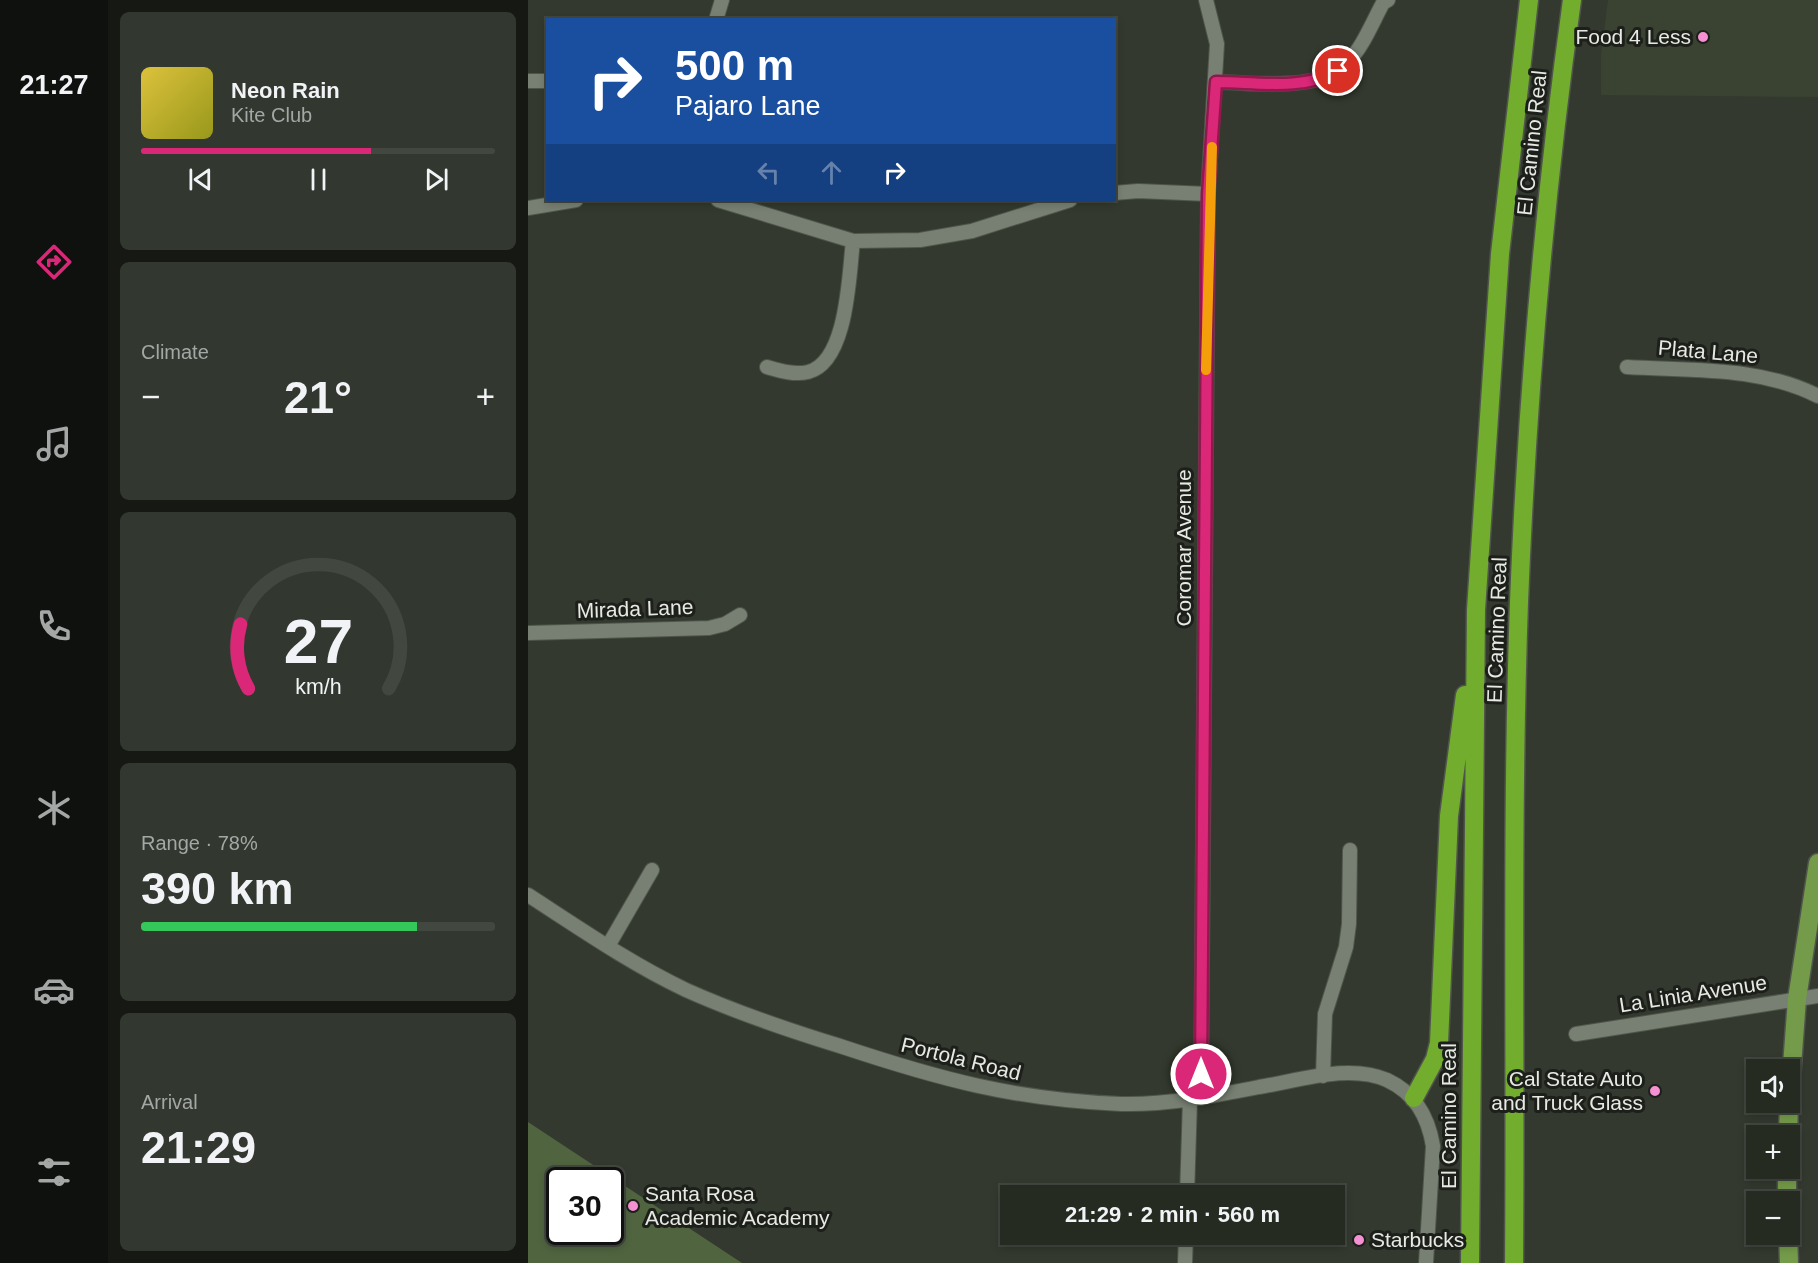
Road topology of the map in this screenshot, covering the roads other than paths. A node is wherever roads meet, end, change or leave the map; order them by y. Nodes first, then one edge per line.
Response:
1 (722, 0) edge
2 (1206, 0) edge
3 (1388, 0) edge
4 (1529, 0) edge
5 (1572, 0) edge
6 (717, 18) edge
7 (528, 81) edge
8 (546, 81) edge
9 (1216, 82) junction
10 (1116, 193) edge
11 (1208, 194) junction
12 (570, 201) edge
13 (721, 201) edge
14 (1067, 201) edge
15 (528, 208) edge
16 (853, 241) junction
17 (767, 367) dead end
18 (1627, 367) dead end
19 (1818, 396) edge
20 (1476, 610) junction
21 (740, 615) dead end
22 (528, 633) edge
23 (1350, 850) dead end
24 (1818, 863) edge
25 (652, 870) dead end
26 (528, 895) edge
27 (608, 946) junction
28 (1818, 996) edge
29 (1797, 999) junction
30 (1576, 1034) dead end
31 (1793, 1059) edge
32 (1323, 1076) junction
33 (1195, 1098) junction
34 (1414, 1098) junction
35 (1188, 1185) edge
36 (1186, 1245) edge
37 (1788, 1245) edge
38 (1514, 1258) edge
39 (1185, 1263) edge
40 (1426, 1263) edge
41 (1470, 1263) edge
42 (1789, 1263) edge

1 - 6 street
2 - 9 street, Coromar Avenue
3 - 9 street
4 - 20 highway, El Camino Real
5 - 38 highway, El Camino Real
7 - 8 street
9 - 11 street, Coromar Avenue
10 - 11 street
11 - 33 street, Coromar Avenue
12 - 15 street
13 - 16 street
14 - 16 street
16 - 17 street
18 - 19 street, Plata Lane
20 - 34 highway
20 - 41 highway, El Camino Real
21 - 22 street, Mirada Lane
23 - 32 street
24 - 29 main road
25 - 27 street
26 - 27 street, Portola Road
27 - 33 street, Portola Road
28 - 29 street, La Linia Avenue
29 - 30 street, La Linia Avenue
29 - 31 main road
32 - 33 street, Portola Road
32 - 34 street, Portola Road
33 - 35 street, Coromar Avenue
34 - 40 street
36 - 39 street
37 - 42 main road

